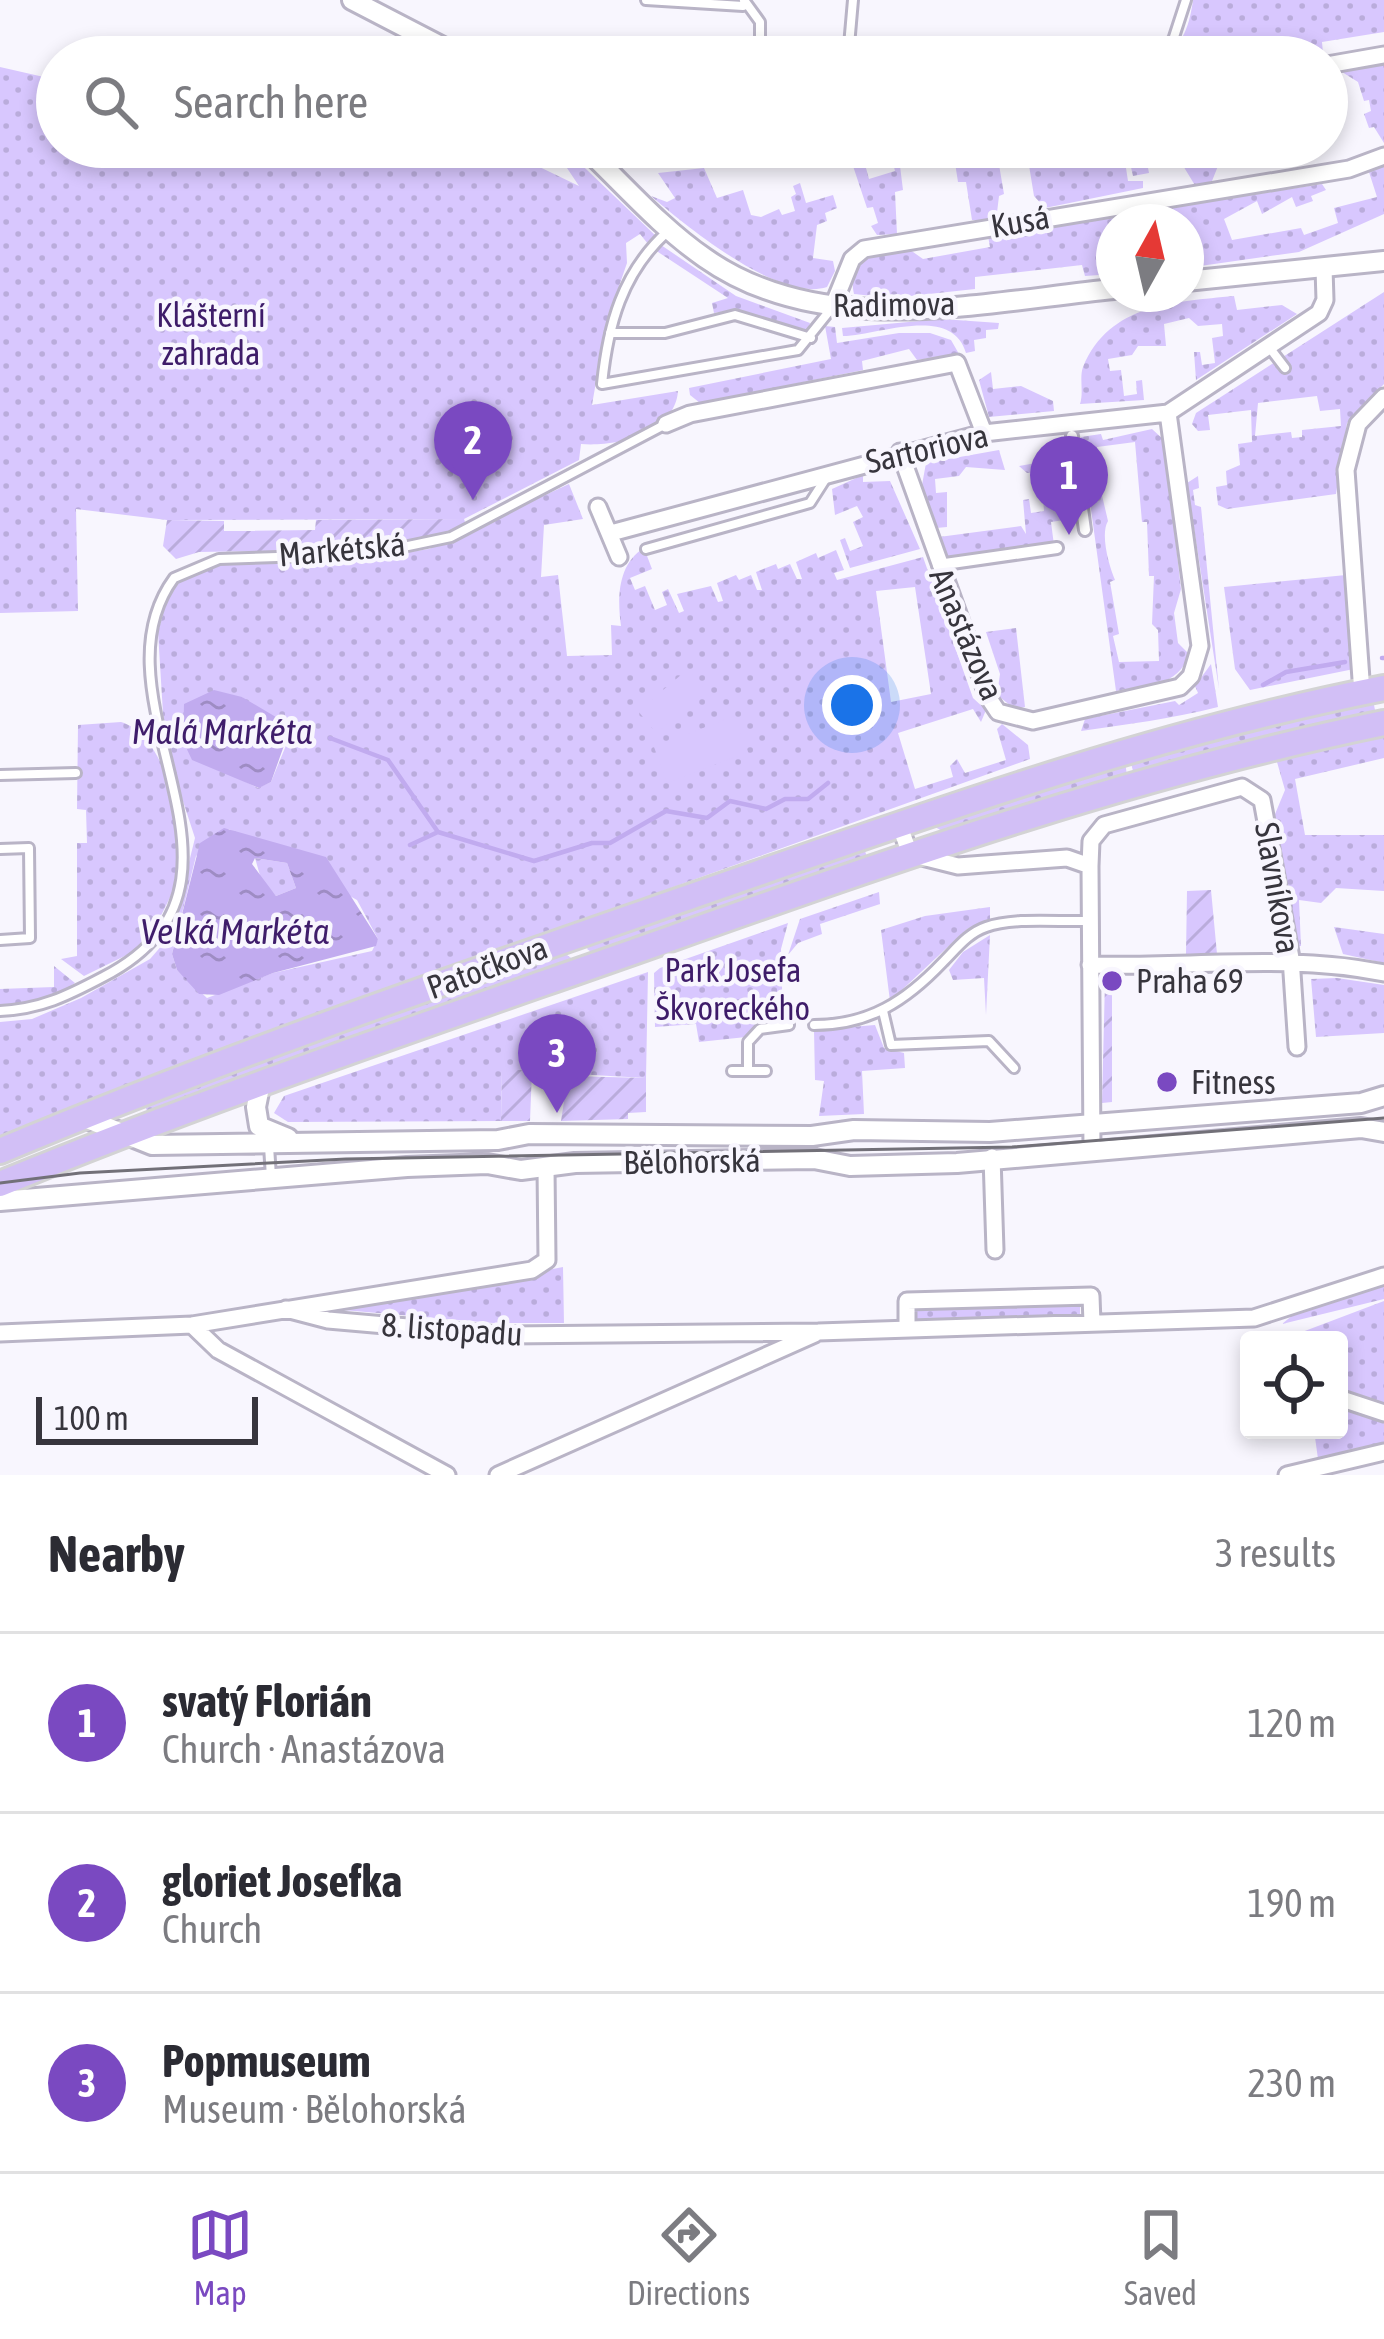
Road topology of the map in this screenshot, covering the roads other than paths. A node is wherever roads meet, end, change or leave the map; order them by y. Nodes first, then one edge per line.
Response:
1 (352, 0) edge
2 (646, 0) edge
3 (853, 0) edge
4 (1186, 0) edge
5 (743, 3) edge
6 (421, 36) edge
7 (760, 36) edge
8 (851, 36) edge
9 (1174, 36) edge
10 (1384, 55) edge
11 (1348, 61) edge
12 (1384, 156) edge
13 (606, 168) edge
14 (670, 230) junction
15 (1384, 261) edge
16 (1324, 268) junction
17 (1204, 279) edge
18 (1096, 291) edge
19 (832, 308) junction
20 (610, 333) junction
21 (811, 338) junction
22 (1268, 346) junction
23 (1285, 368) dead end
24 (1384, 397) edge
25 (1168, 412) junction
26 (666, 424) joint
27 (984, 433) junction
28 (1072, 436) dead end
29 (900, 452) junction
30 (829, 471) junction
31 (598, 508) dead end
32 (1085, 530) dead end
33 (611, 533) junction
34 (1057, 548) dead end
35 (646, 549) dead end
36 (619, 557) dead end
37 (938, 566) junction
38 (1373, 690) edge
39 (1384, 723) edge
40 (76, 772) dead end
41 (0, 775) edge
42 (899, 824) junction
43 (0, 849) edge
44 (910, 854) junction
45 (1090, 866) junction
46 (1088, 921) junction
47 (574, 934) junction
48 (0, 940) edge
49 (1291, 958) junction
50 (1090, 965) junction
51 (586, 969) junction
52 (1384, 973) edge
53 (0, 1011) edge
54 (884, 1012) junction
55 (789, 1025) dead end
56 (814, 1025) dead end
57 (1297, 1047) dead end
58 (1014, 1068) dead end
59 (732, 1071) dead end
60 (748, 1071) junction
61 (766, 1071) dead end
62 (261, 1082) junction
63 (1384, 1096) edge
64 (78, 1118) junction
65 (1090, 1124) junction
66 (1384, 1132) edge
67 (122, 1134) junction
68 (311, 1140) junction
69 (269, 1144) junction
70 (1092, 1150) junction
71 (0, 1151) edge
72 (992, 1156) junction
73 (546, 1168) junction
74 (271, 1177) junction
75 (0, 1184) edge
76 (0, 1201) edge
77 (995, 1250) dead end
78 (1384, 1276) edge
79 (286, 1309) junction
80 (1254, 1318) junction
81 (1092, 1323) junction
82 (192, 1325) junction
83 (908, 1329) junction
84 (1255, 1331) edge
85 (818, 1332) junction
86 (0, 1333) edge
87 (1348, 1401) edge
88 (1384, 1413) edge
89 (1384, 1452) edge
90 (447, 1475) edge
91 (498, 1475) edge
92 (1288, 1475) edge

1 - 6 street
2 - 5 lane
3 - 8 lane
4 - 9 lane
5 - 7 lane
10 - 11 street
12 - 19 street, Kusá
13 - 14 street, Radimova
14 - 19 street, Radimova
14 - 20 lane
15 - 16 street
16 - 17 street
16 - 22 street, Sartoriova
18 - 19 street, Radimova
19 - 21 lane
20 - 21 lane
20 - 21 lane
22 - 23 lane
22 - 25 street, Sartoriova
24 - 38 street
25 - 27 street, Sartoriova
25 - 37 street, Anastázova
26 - 27 street, Markétská
26 - 53 lane, Markétská
27 - 29 street, Sartoriova
28 - 32 street
29 - 30 street, Sartoriova
29 - 37 street, Anastázova
30 - 33 street, Sartoriova
30 - 35 lane
31 - 33 street
33 - 36 street
34 - 37 street
38 - 42 main road, Patočkova
39 - 44 main road, Patočkova
40 - 41 lane
42 - 44 street
42 - 47 main road, Patočkova
43 - 48 lane
44 - 45 street
44 - 51 main road, Patočkova
45 - 46 street
45 - 49 street, Slavníkova
46 - 50 street
46 - 54 lane
47 - 51 main road
47 - 64 main road, Patočkova
49 - 50 street
49 - 52 street
49 - 57 street, Slavníkova
50 - 65 street
51 - 62 main road, Patočkova
54 - 56 lane
54 - 58 lane
55 - 60 lane
59 - 60 lane
60 - 61 lane
62 - 67 main road, Patočkova
62 - 68 street, Bělohorská
63 - 65 street, Bělohorská
64 - 67 street, Bělohorská
64 - 71 main road
65 - 68 street, Bělohorská
65 - 70 street
66 - 70 street, Bělohorská
67 - 69 street, Bělohorská
67 - 75 main road
68 - 69 street, Bělohorská
69 - 74 lane
70 - 72 street, Bělohorská
72 - 73 street, Bělohorská
72 - 77 street
73 - 74 street, Bělohorská
73 - 79 street
74 - 76 street, Bělohorská
78 - 80 street, 8. listopadu
79 - 82 street, 8. listopadu
79 - 85 street, 8. listopadu
80 - 81 street, 8. listopadu
80 - 84 street
81 - 83 street, 8. listopadu
81 - 83 street
82 - 86 street, 8. listopadu
82 - 90 street
83 - 85 street, 8. listopadu
85 - 91 street
87 - 88 street
89 - 92 street

